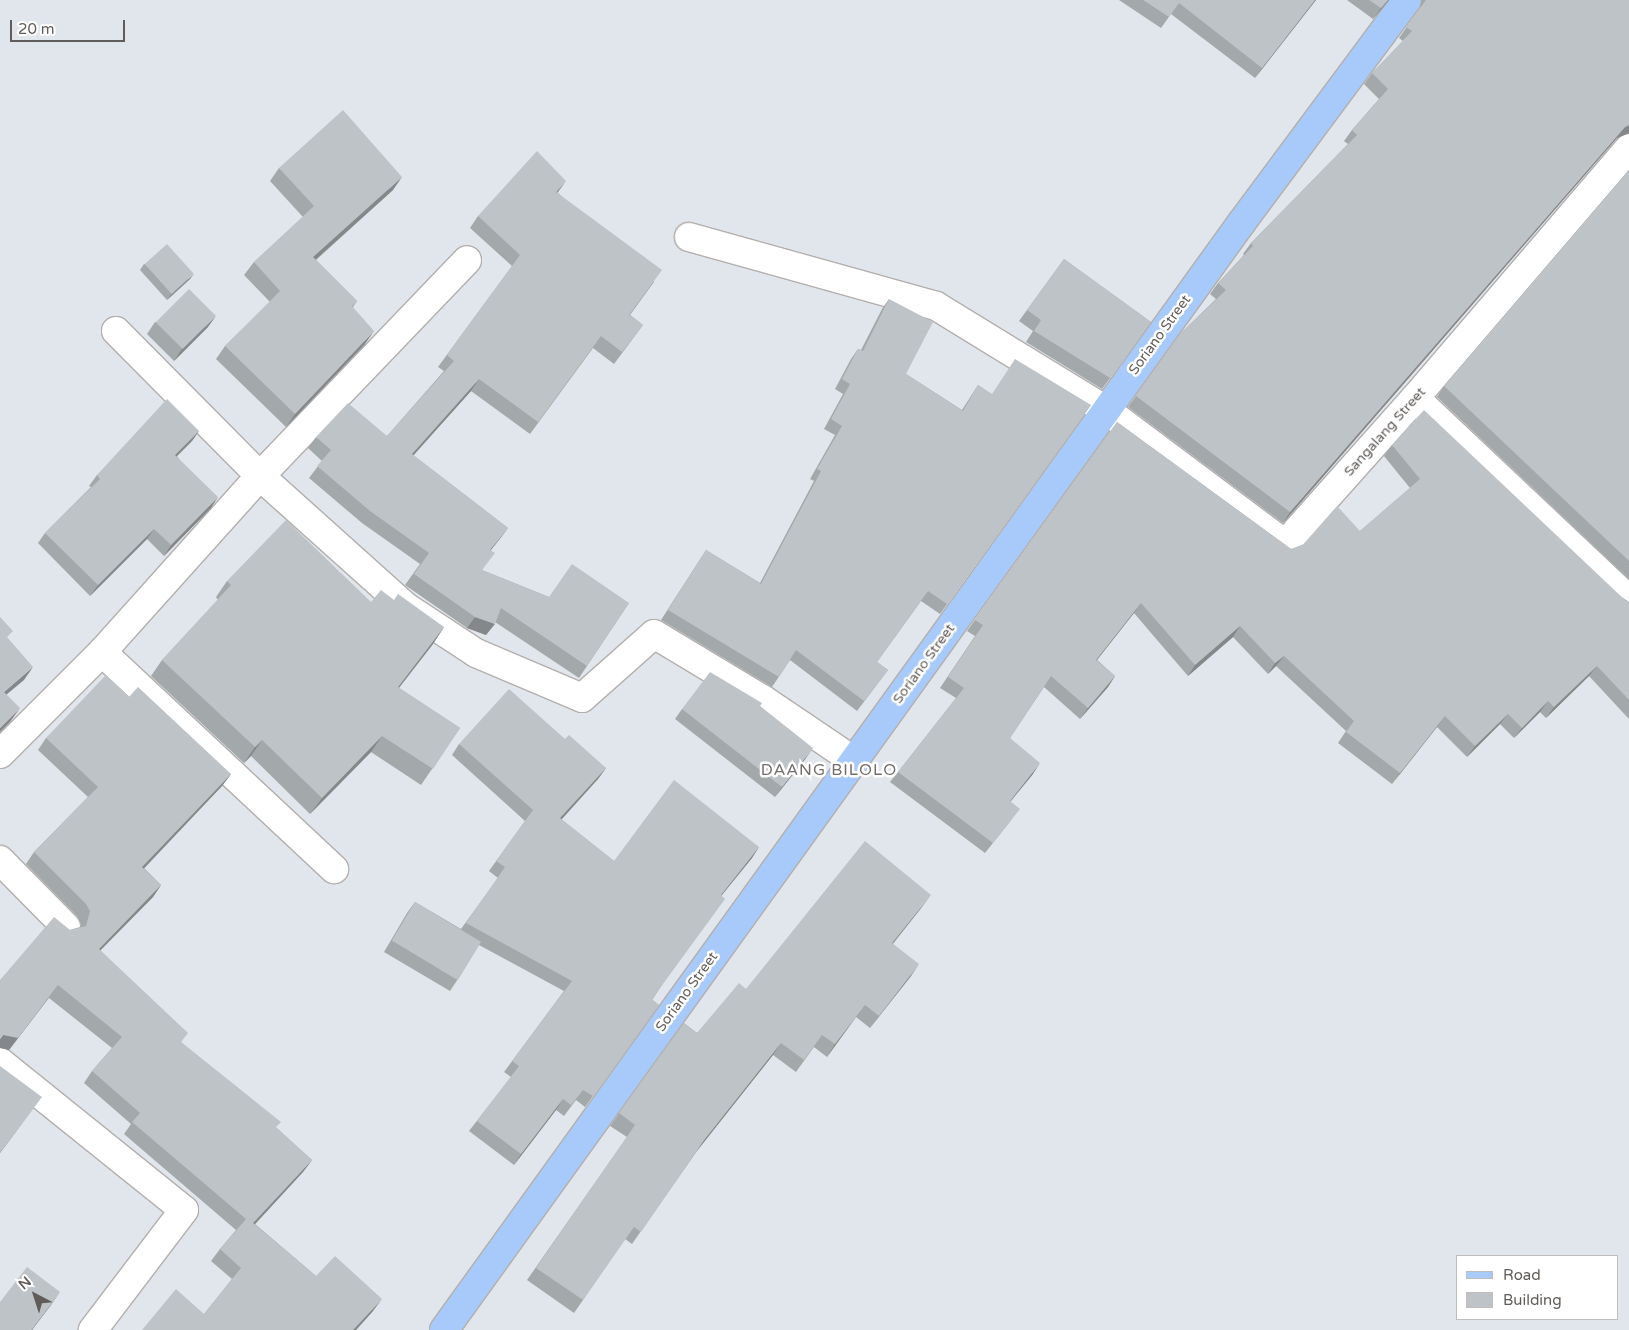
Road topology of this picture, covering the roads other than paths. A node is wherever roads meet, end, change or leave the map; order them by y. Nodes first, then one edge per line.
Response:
1 (1407, 0) edge
2 (1629, 148) edge
3 (690, 236) dead end
4 (467, 260) dead end
5 (116, 331) dead end
6 (1415, 398) junction
7 (1106, 410) junction
8 (260, 476) junction
9 (1629, 600) edge
10 (102, 652) junction
11 (0, 754) edge
12 (854, 761) junction
13 (0, 860) edge
14 (334, 869) dead end
15 (66, 927) edge
16 (0, 1062) edge
17 (93, 1330) edge
18 (444, 1330) edge

1 - 7 main road, Soriano Street
2 - 6 street, Sangalang Street
3 - 7 street
4 - 8 street
5 - 8 street
6 - 7 street, Sangalang Street
6 - 9 street
7 - 12 main road, Soriano Street
8 - 10 street
8 - 12 street
10 - 11 street
10 - 14 street
12 - 18 main road, Soriano Street
13 - 15 street
16 - 17 street

